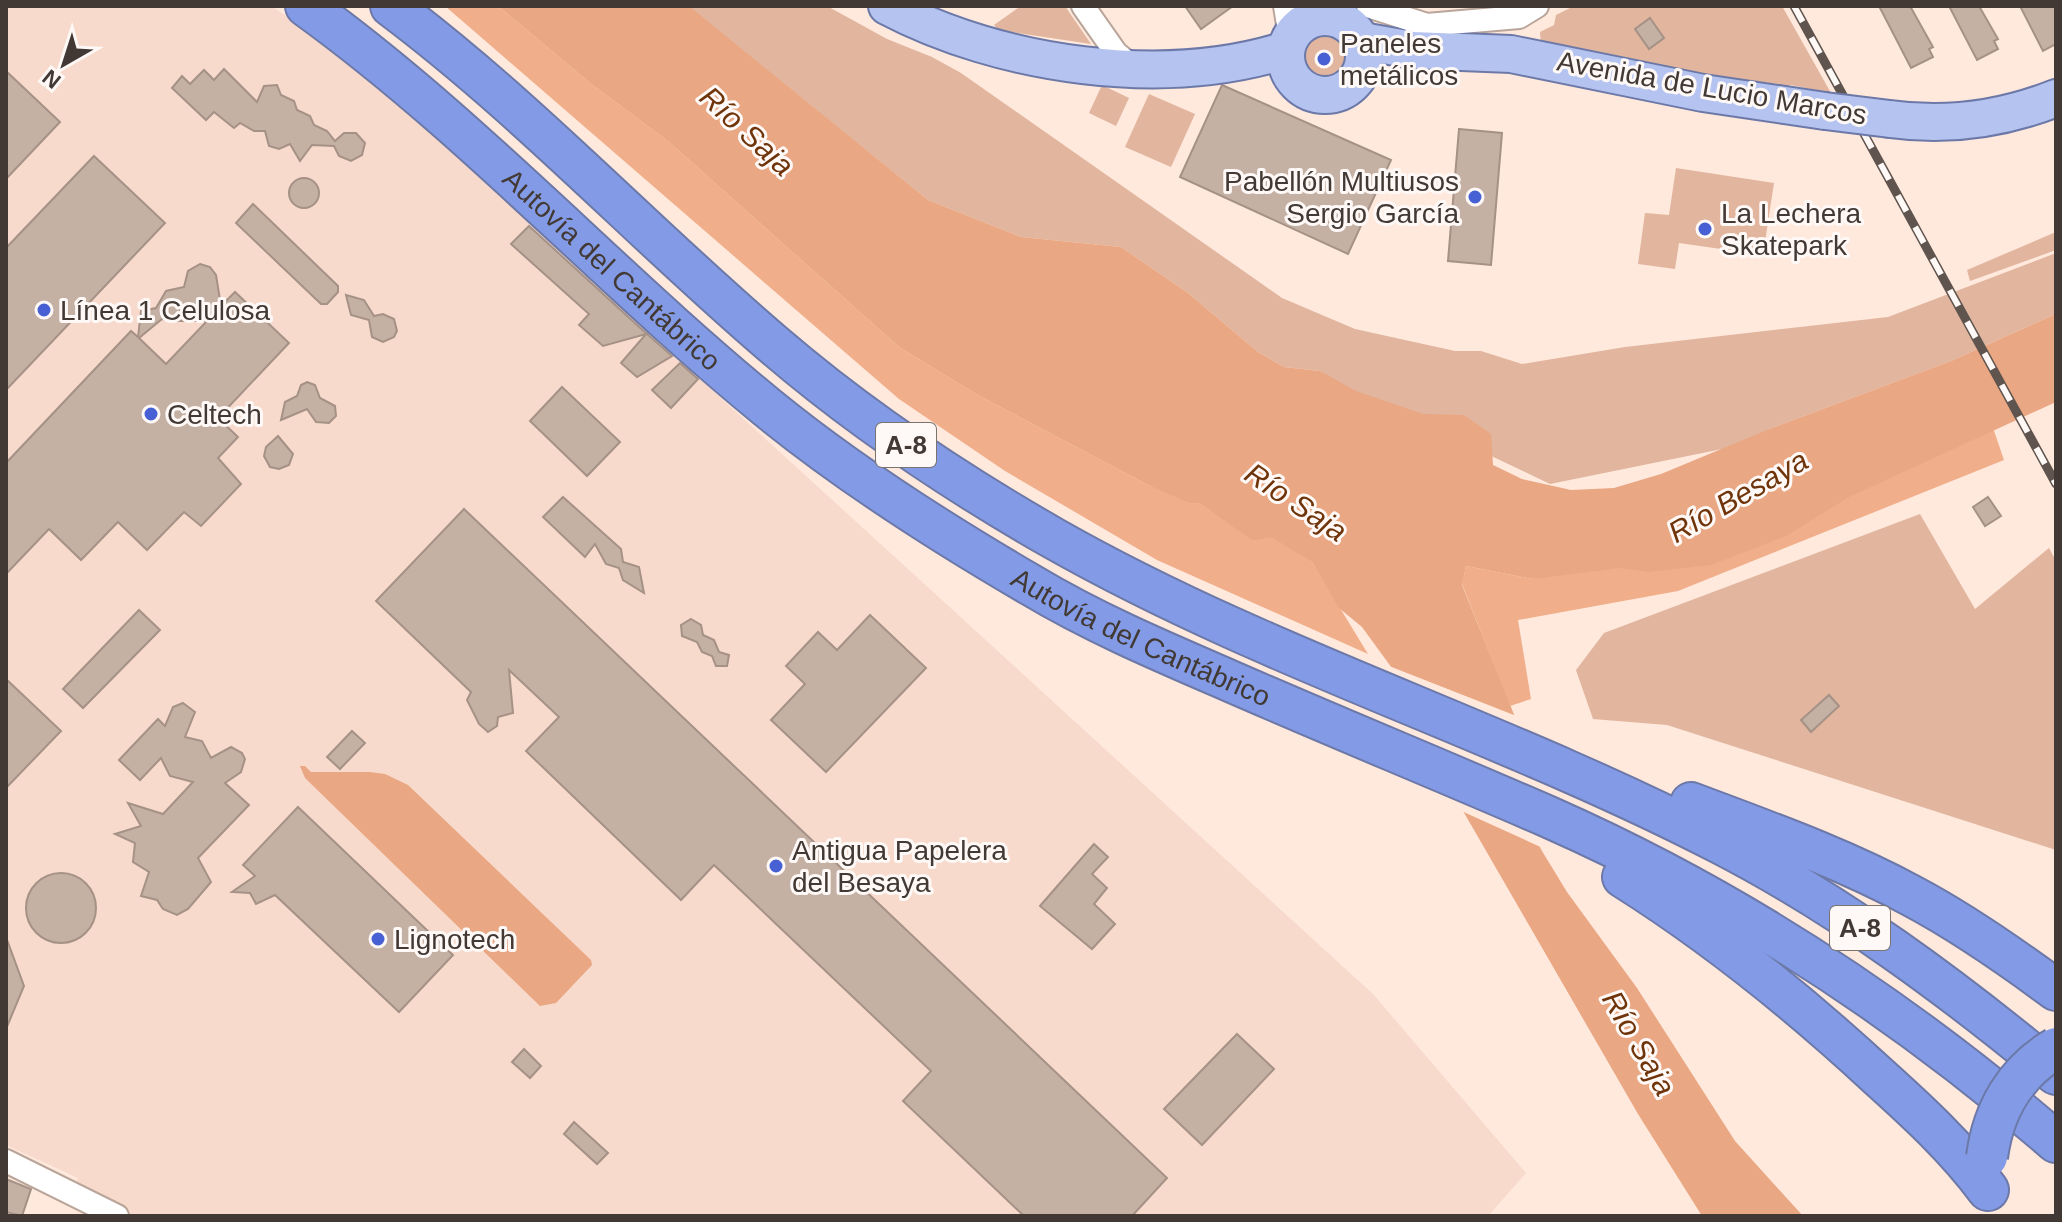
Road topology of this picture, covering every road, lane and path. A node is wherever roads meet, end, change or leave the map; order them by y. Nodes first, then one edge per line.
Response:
1 (306, 6) edge
2 (391, 6) edge
3 (408, 6) edge
4 (887, 6) edge
5 (1083, 6) edge
6 (1368, 6) edge
7 (1537, 6) edge
8 (1505, 12) edge
9 (1451, 14) edge
10 (1412, 26) edge
11 (1293, 33) edge
12 (1360, 58) junction
13 (1133, 67) junction
14 (2056, 98) edge
15 (521, 115) junction
16 (1651, 799) junction
17 (1909, 894) junction
18 (1679, 896) junction
19 (2056, 980) edge
20 (2056, 990) edge
21 (2056, 1048) edge
22 (2056, 1074) edge
23 (2056, 1142) edge
24 (6, 1161) edge
25 (1990, 1188) edge
26 (117, 1216) edge

1 - 18 highway, Autovía del Cantábrico / A-8
2 - 15 highway, Autovía del Cantábrico / A-8
3 - 15 highway
4 - 13 main road
5 - 13 street
6 - 10 street
7 - 8 street
8 - 9 street
9 - 10 street
10 - 12 main road, Avenida de Lucio Marcos
10 - 14 main road, Avenida de Lucio Marcos, bridge
11 - 12 main road
11 - 12 main road
11 - 13 main road
15 - 16 highway, Autovía del Cantábrico / A-8
16 - 17 highway
16 - 22 highway, Autovía del Cantábrico / A-8
17 - 19 highway
17 - 20 highway
18 - 23 highway, Autovía del Cantábrico / A-8
18 - 25 highway
21 - 25 highway, bridge
24 - 26 street

